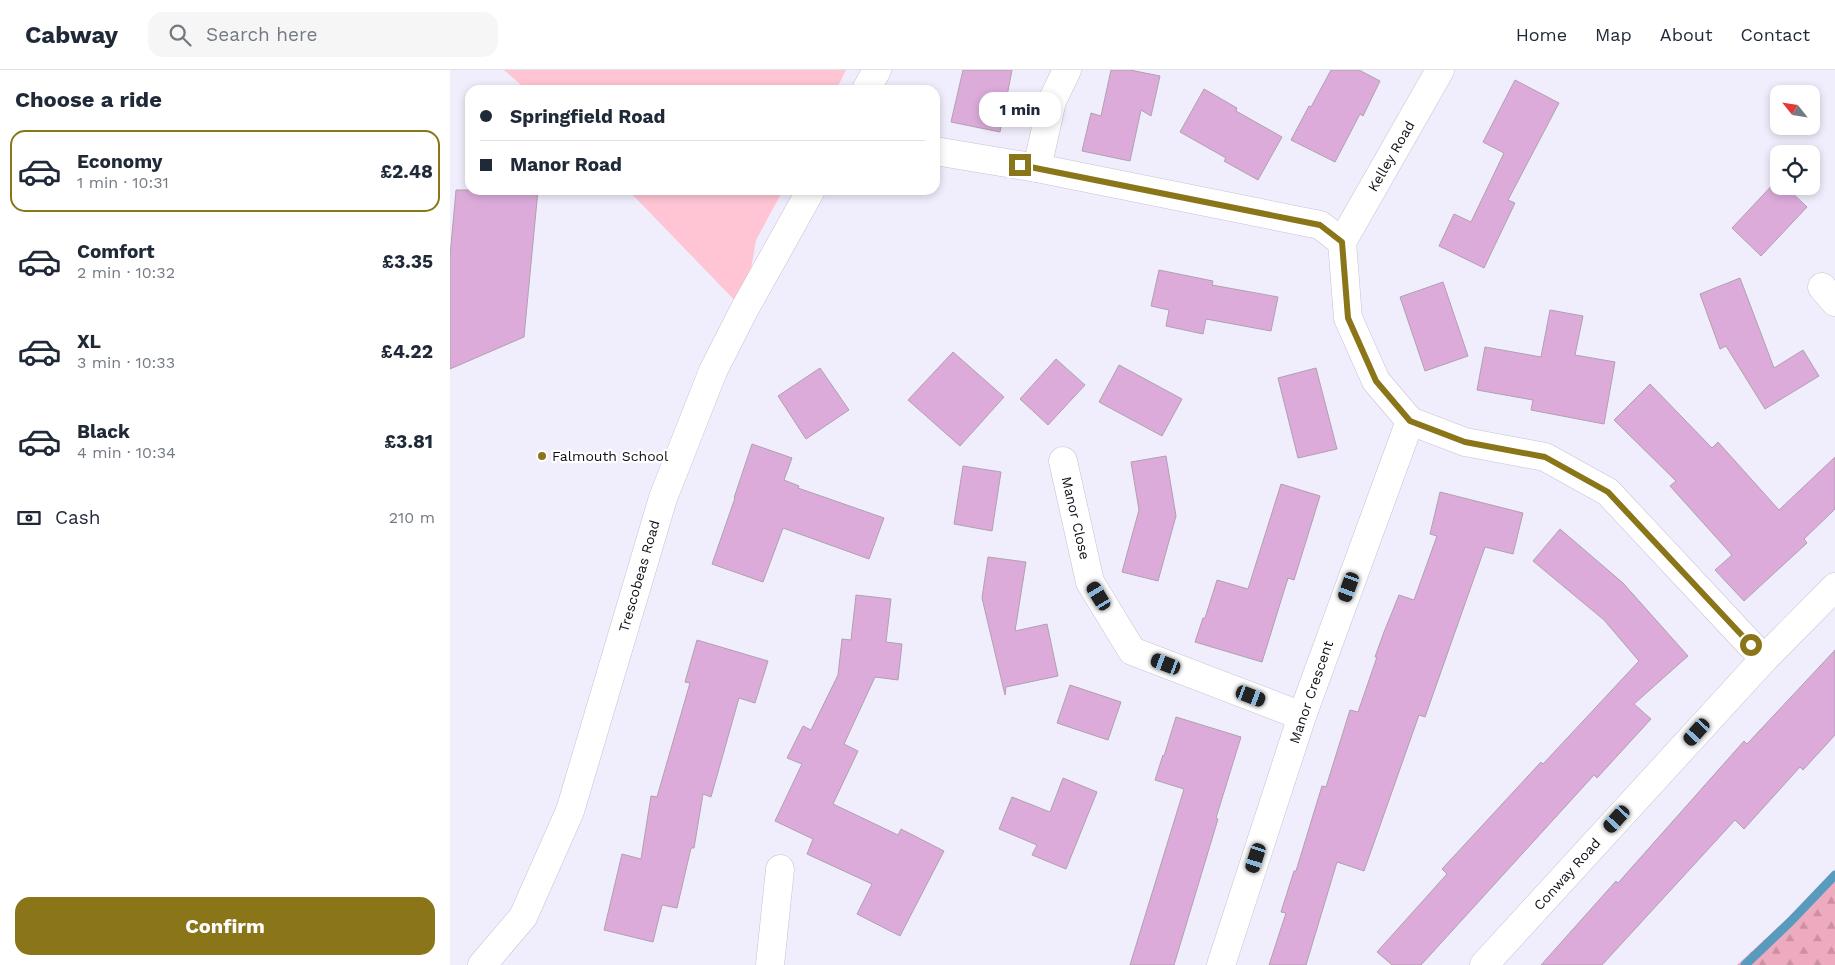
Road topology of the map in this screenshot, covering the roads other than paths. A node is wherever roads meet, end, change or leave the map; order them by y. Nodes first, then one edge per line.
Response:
1 (877, 70) edge
2 (1067, 70) edge
3 (1440, 70) edge
4 (869, 85) edge
5 (940, 152) edge
6 (1037, 168) junction
7 (808, 195) edge
8 (1342, 242) junction
9 (1410, 421) junction
10 (1063, 461) dead end
11 (1835, 587) edge
12 (1764, 659) junction
13 (1302, 716) junction
14 (780, 869) dead end
15 (482, 965) edge
16 (770, 965) edge
17 (1221, 965) edge
18 (1484, 965) edge

1 - 4 street
2 - 6 street
3 - 8 street, Kelley Road
5 - 6 street
6 - 8 street
7 - 15 street, Trescobeas Road
8 - 9 street
9 - 12 street
9 - 13 street, Manor Crescent
10 - 13 street, Manor Close
11 - 12 street, Conway Road
12 - 18 street, Conway Road
13 - 17 street, Manor Crescent
14 - 16 street

